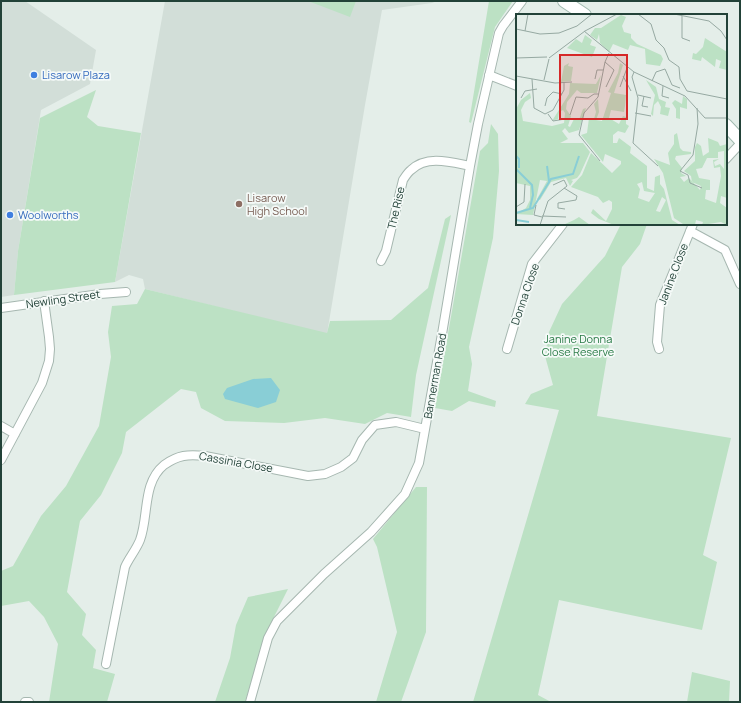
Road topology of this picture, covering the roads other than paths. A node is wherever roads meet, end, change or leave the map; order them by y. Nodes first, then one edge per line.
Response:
1 (522, 1) edge
2 (564, 1) edge
3 (575, 1) edge
4 (584, 14) edge
5 (589, 14) edge
6 (489, 75) junction
7 (516, 86) edge
8 (727, 126) edge
9 (740, 140) edge
10 (740, 144) edge
11 (727, 158) edge
12 (470, 166) junction
13 (562, 225) edge
14 (692, 228) edge
15 (381, 261) dead end
16 (740, 284) edge
17 (126, 292) dead end
18 (44, 301) junction
19 (1, 308) edge
20 (507, 349) dead end
21 (659, 349) dead end
22 (1, 426) edge
23 (425, 429) junction
24 (15, 434) junction
25 (1, 460) edge
26 (106, 664) dead end
27 (25, 702) edge
28 (29, 702) edge
29 (250, 702) edge

1 - 6 street, Bannerman Road
2 - 4 street
3 - 5 street
6 - 7 street
6 - 12 street, Bannerman Road
8 - 9 street
10 - 11 street
12 - 15 street, The Rise
12 - 23 street, Bannerman Road
13 - 20 street, Donna Close
14 - 16 street
14 - 21 street, Janine Close
17 - 18 street, Newling Street
18 - 19 street, Newling Street
18 - 24 street
22 - 24 street
23 - 26 street, Cassinia Close
23 - 29 street, Bannerman Road
24 - 25 street
27 - 28 street

